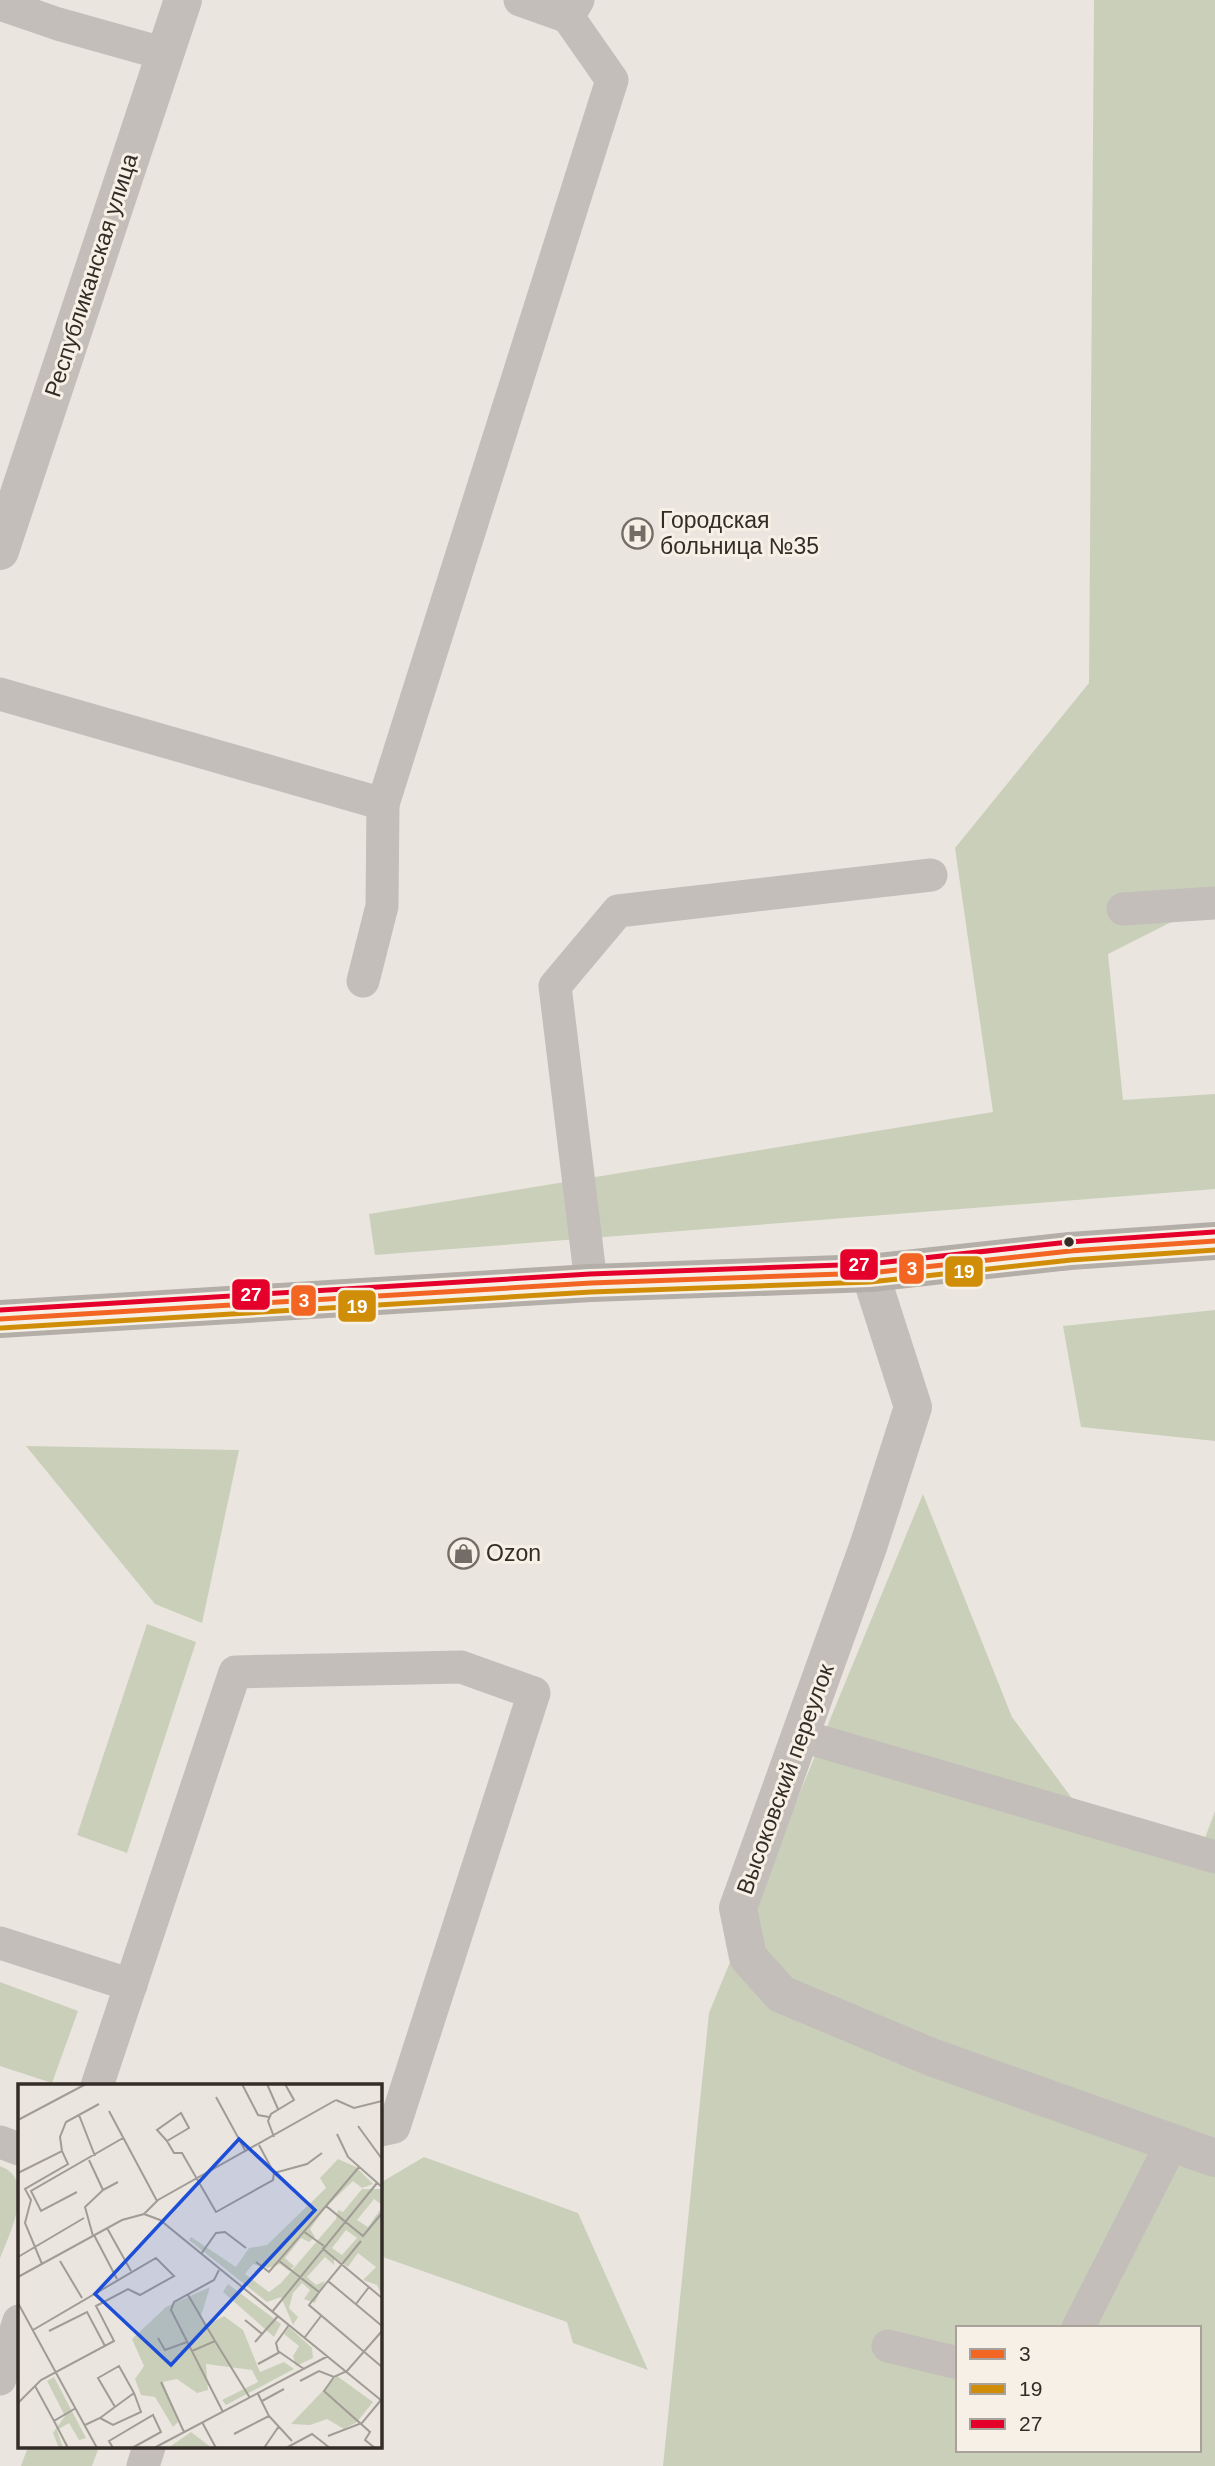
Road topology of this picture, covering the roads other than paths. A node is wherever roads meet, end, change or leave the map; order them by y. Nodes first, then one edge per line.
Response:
1 (183, 0) edge
2 (520, 0) edge
3 (0, 4) edge
4 (573, 8) edge
5 (165, 54) junction
6 (0, 551) edge
7 (0, 694) edge
8 (383, 804) junction
9 (931, 875) dead end
10 (1215, 903) edge
11 (1123, 909) dead end
12 (363, 981) dead end
13 (1215, 1241) edge
14 (870, 1273) junction
15 (591, 1283) junction
16 (0, 1319) edge
17 (802, 1737) junction
18 (1215, 1857) edge
19 (0, 1943) edge
20 (131, 1985) junction
21 (98, 2084) edge
22 (382, 2130) edge
23 (0, 2142) edge
24 (1172, 2143) junction
25 (18, 2149) edge
26 (1215, 2158) edge
27 (18, 2324) edge
28 (1079, 2326) edge
29 (888, 2346) dead end
30 (956, 2363) edge
31 (0, 2379) edge
32 (149, 2448) edge
33 (143, 2466) edge

1 - 5 street, Республиканская улица
2 - 4 lane
3 - 5 lane
4 - 8 lane
5 - 6 street, Республиканская улица
7 - 8 lane
8 - 12 lane
9 - 15 lane
10 - 11 lane
13 - 14 street
14 - 15 street
14 - 17 street, Высоковский переулок
15 - 16 street
17 - 18 lane
17 - 24 street, Высоковский переулок
19 - 20 lane
20 - 21 lane
20 - 22 lane
23 - 25 lane
24 - 26 street, Высоковский переулок
24 - 28 lane
27 - 31 lane
29 - 30 lane
32 - 33 lane

